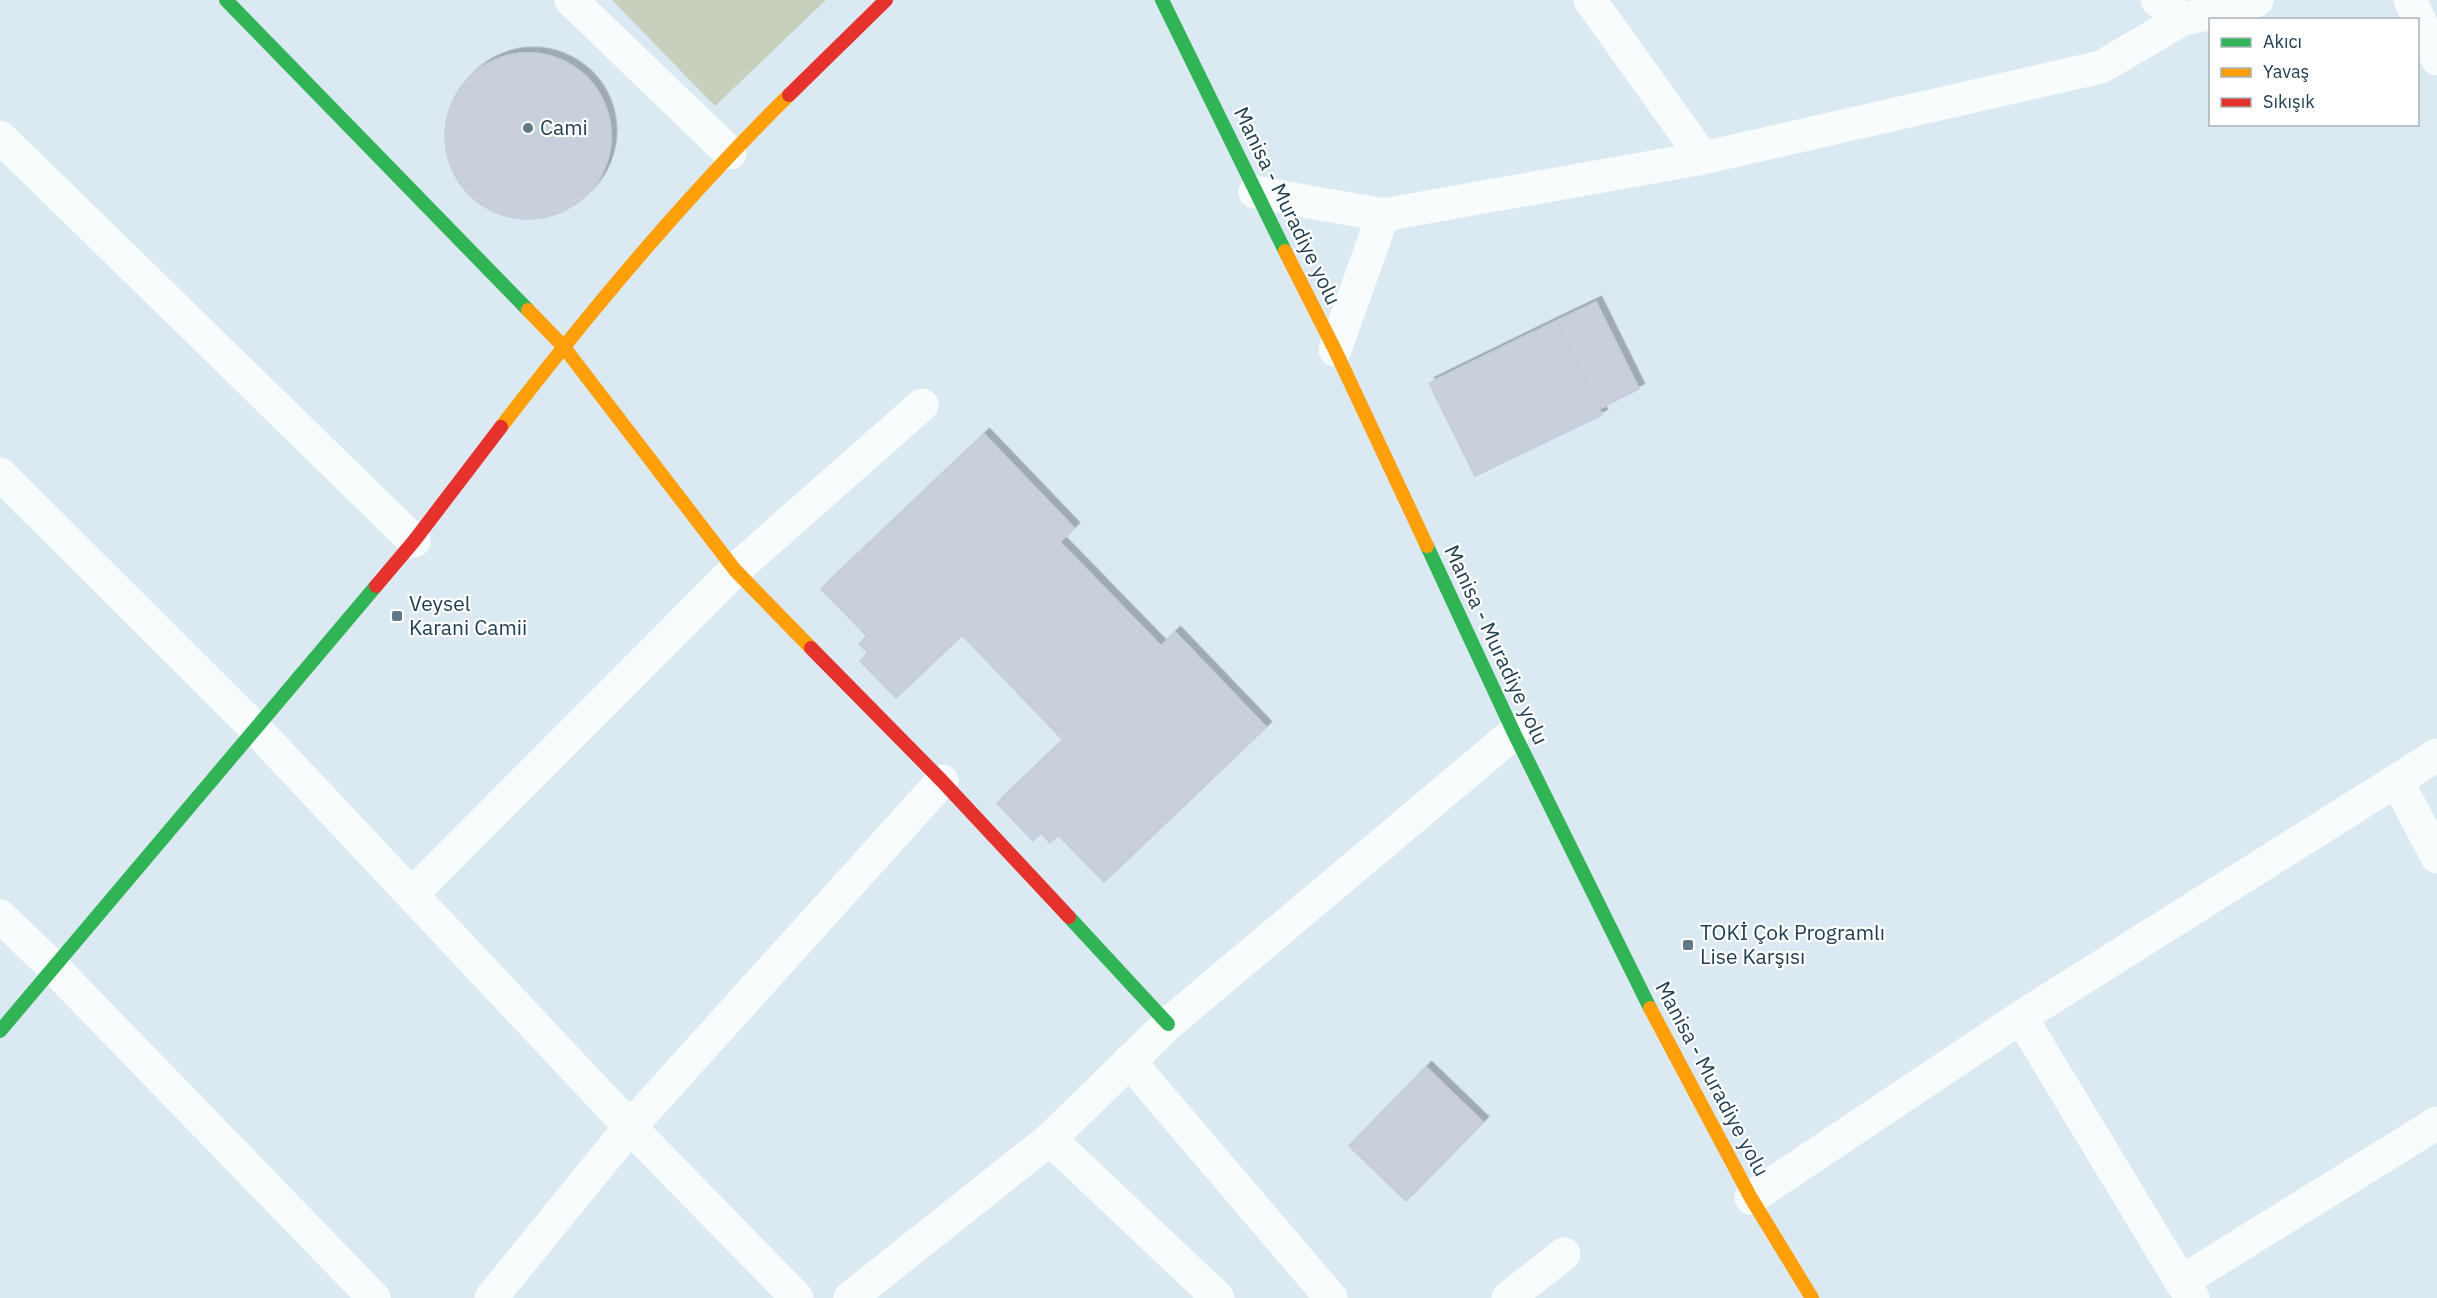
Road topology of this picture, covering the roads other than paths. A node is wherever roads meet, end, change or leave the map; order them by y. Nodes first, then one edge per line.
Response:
1 (226, 0) edge
2 (572, 0) edge
3 (886, 0) edge
4 (1162, 0) edge
5 (1590, 0) edge
6 (2157, 0) edge
7 (2257, 0) edge
8 (2410, 0) edge
9 (2418, 18) edge
10 (2183, 19) junction
11 (2419, 20) edge
12 (2437, 59) edge
13 (0, 136) edge
14 (730, 153) junction
15 (1702, 158) junction
16 (1255, 192) junction
17 (1383, 215) junction
18 (563, 346) junction
19 (1335, 350) junction
20 (922, 405) dead end
21 (0, 474) edge
22 (414, 541) junction
23 (735, 570) junction
24 (255, 728) junction
25 (1514, 733) junction
26 (2437, 755) edge
27 (2397, 781) junction
28 (942, 782) junction
29 (2437, 857) edge
30 (412, 894) junction
31 (0, 916) edge
32 (55, 969) junction
33 (2021, 1017) junction
34 (1168, 1024) junction
35 (0, 1031) edge
36 (1129, 1061) junction
37 (2437, 1123) edge
38 (630, 1127) junction
39 (1050, 1139) junction
40 (1751, 1198) junction
41 (1564, 1254) dead end
42 (2187, 1290) edge
43 (374, 1298) edge
44 (491, 1298) edge
45 (798, 1298) edge
46 (850, 1298) edge
47 (1218, 1298) edge
48 (1331, 1298) edge
49 (1508, 1298) edge
50 (1812, 1298) edge

1 - 18 street
2 - 14 street
3 - 14 street
4 - 16 street, Manisa - Muradiye yolu
5 - 15 street
6 - 10 street
7 - 10 street
8 - 9 street
10 - 15 street
11 - 12 street
13 - 22 street
14 - 18 street
15 - 17 street
16 - 17 street
16 - 19 street, Manisa - Muradiye yolu
17 - 19 street
18 - 22 street
18 - 23 street
19 - 25 street, Manisa - Muradiye yolu
20 - 23 street
21 - 24 street
22 - 24 street
23 - 28 street
23 - 30 street
24 - 30 street
24 - 32 street
25 - 34 street
25 - 40 street, Manisa - Muradiye yolu
26 - 27 street
27 - 29 street
27 - 33 street
28 - 34 street
28 - 38 street
30 - 38 street
31 - 32 street
32 - 35 street
32 - 43 street
33 - 40 street
33 - 42 street
34 - 36 street
36 - 39 street
36 - 48 street
37 - 42 street
38 - 44 street
38 - 45 street
39 - 46 street
39 - 47 street
40 - 50 street, Manisa - Muradiye yolu
41 - 49 street

